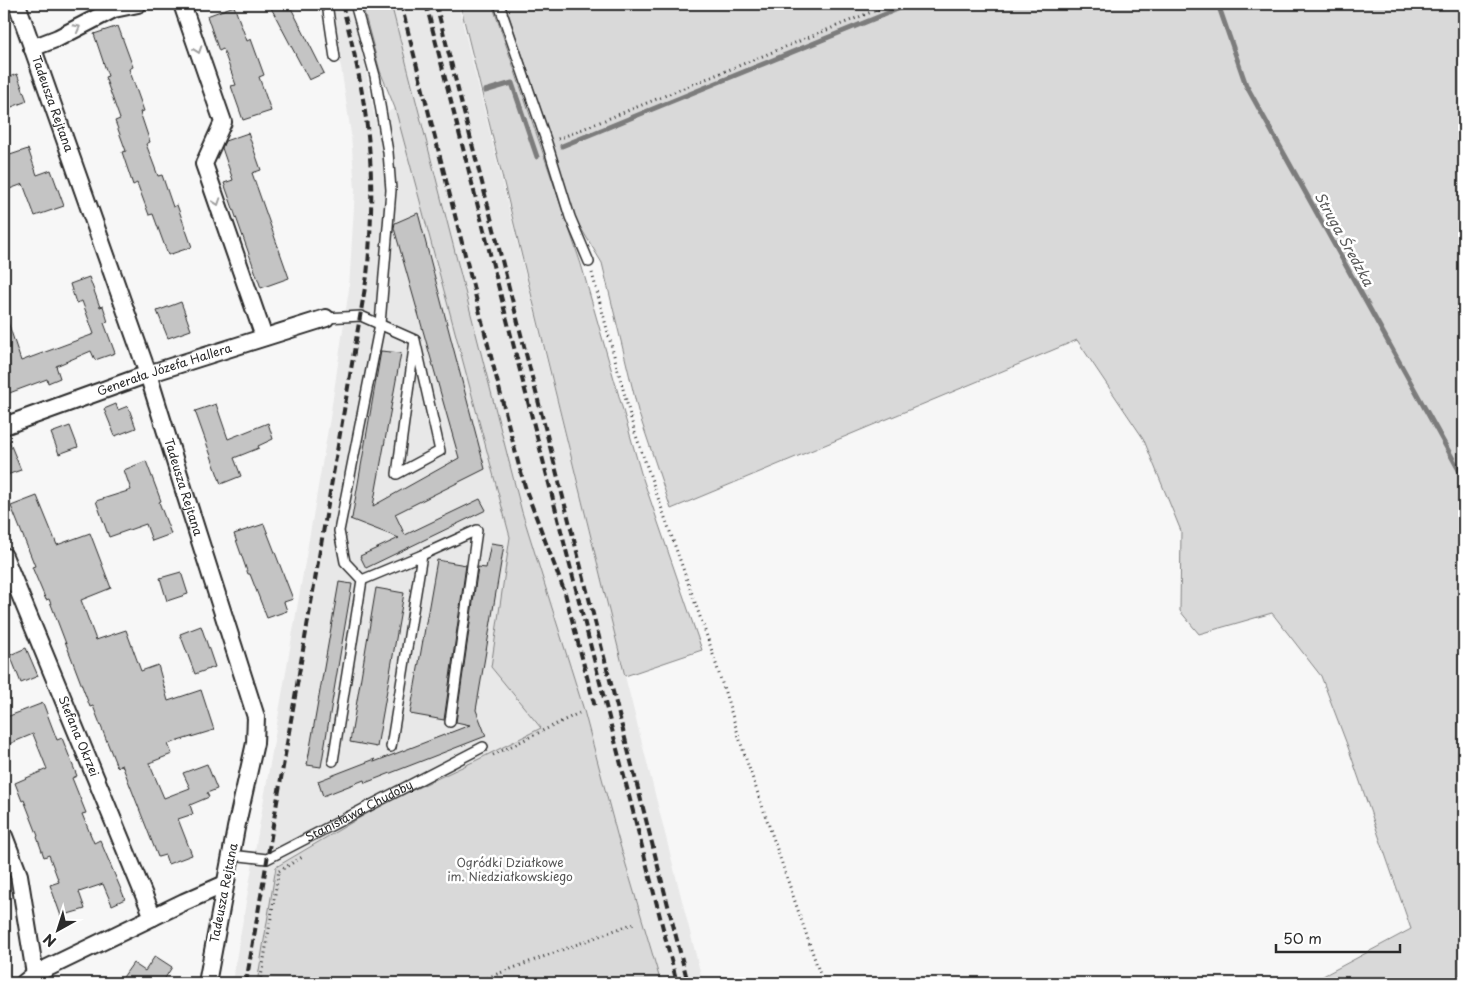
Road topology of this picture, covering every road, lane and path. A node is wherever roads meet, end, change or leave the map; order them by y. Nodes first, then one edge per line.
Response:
1 (17, 4) edge
2 (138, 4) edge
3 (182, 4) edge
4 (326, 4) edge
5 (355, 4) edge
6 (500, 4) edge
7 (891, 4) edge
8 (32, 48) junction
9 (335, 58) dead end
10 (548, 143) junction
11 (588, 262) joint
12 (326, 318) joint
13 (380, 324) junction
14 (264, 337) junction
15 (414, 340) junction
16 (148, 374) junction
17 (4, 426) edge
18 (422, 555) junction
19 (4, 556) edge
20 (362, 580) junction
21 (450, 722) dead end
22 (391, 747) dead end
23 (483, 747) dead end
24 (333, 761) dead end
25 (4, 836) edge
26 (232, 855) junction
27 (267, 858) junction
28 (225, 884) junction
29 (153, 917) junction
30 (637, 922) dead end
31 (29, 978) edge
32 (207, 983) edge
33 (260, 983) edge
34 (473, 983) edge
35 (823, 983) edge

1 - 8 street, Tadeusza Rejtana
8 -> 2 street
3 -> 14 street
4 - 9 lane
5 - 13 lane
6 - 10 lane
7 - 10 path
8 - 16 street, Tadeusza Rejtana
10 - 11 lane
11 - 35 path
12 - 13 lane
12 - 14 street, Generała Józefa Hallera
13 - 15 lane
13 - 20 lane
14 - 16 street, Generała Józefa Hallera
15 - 15 lane
16 - 17 street, Generała Józefa Hallera
16 - 26 street, Tadeusza Rejtana
18 - 20 lane
18 - 21 lane
18 - 22 lane
19 - 29 street, Stefana Okrzei
20 - 24 lane
23 - 27 lane, Stanisława Chudoby
25 - 31 street
26 - 27 lane
26 - 28 street, Tadeusza Rejtana
27 - 33 path
28 - 29 street
28 - 32 street, Tadeusza Rejtana
29 - 31 street
30 - 34 path

